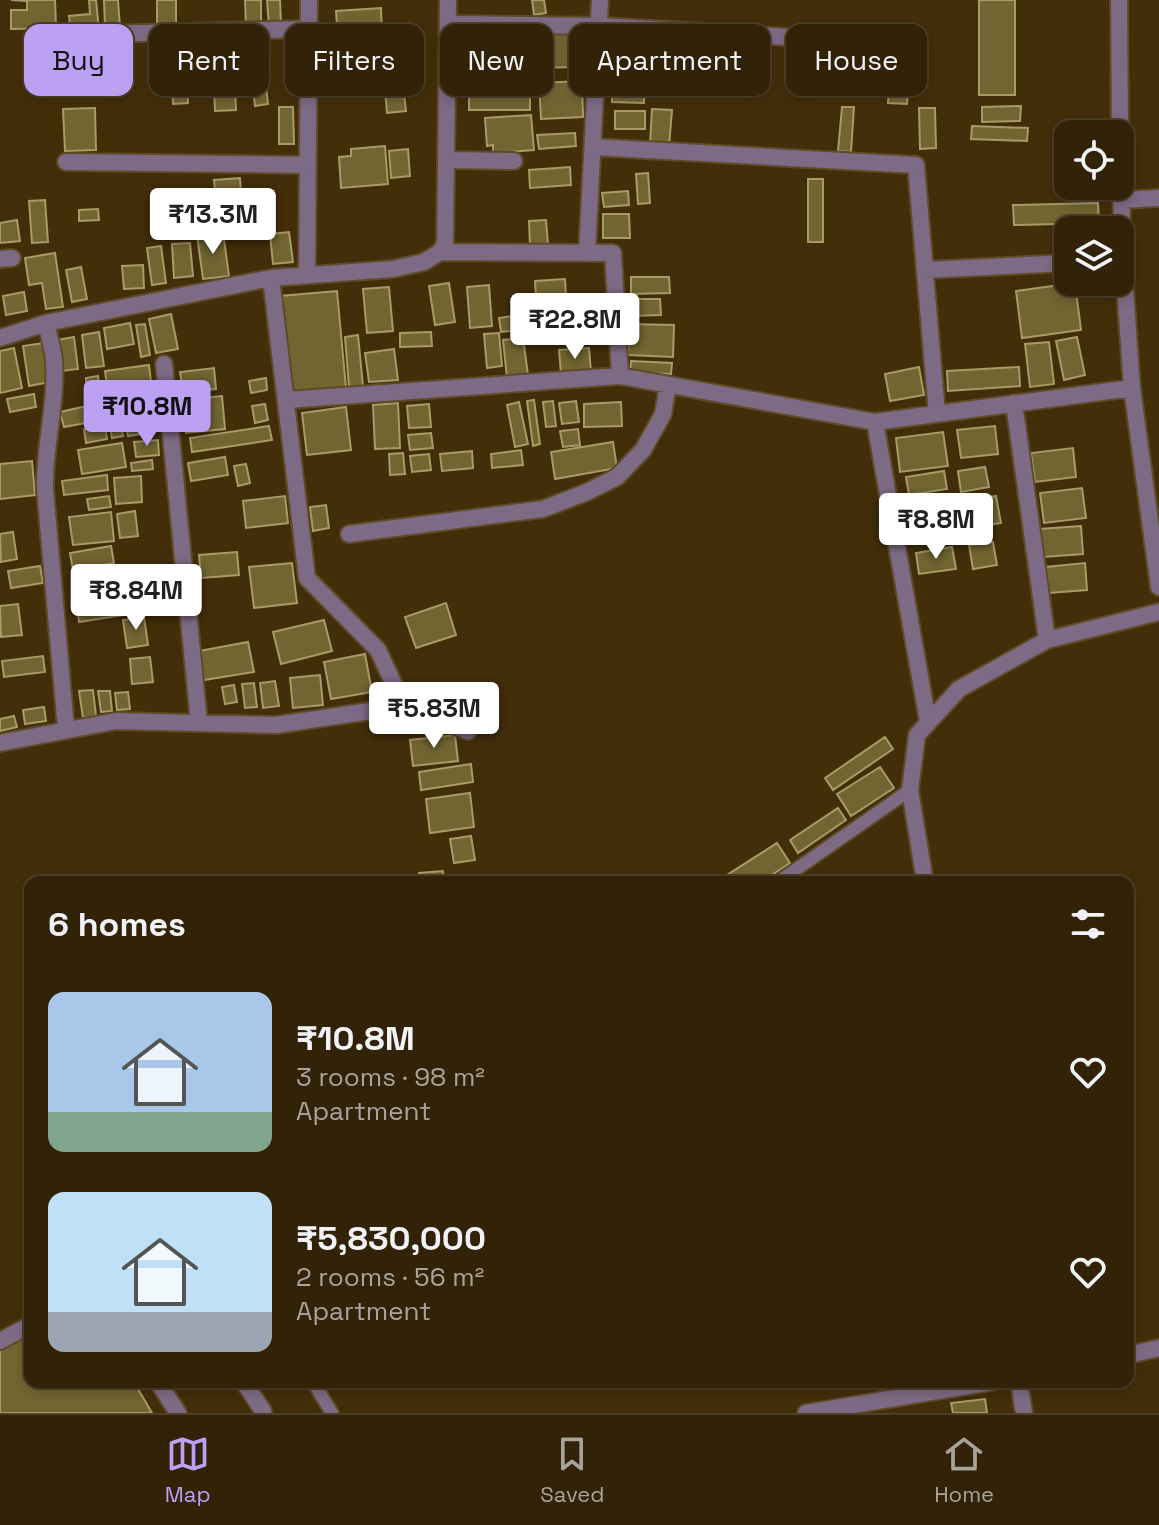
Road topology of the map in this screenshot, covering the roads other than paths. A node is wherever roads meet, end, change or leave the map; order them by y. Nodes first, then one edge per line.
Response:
1 (309, 0) edge
2 (448, 0) edge
3 (600, 0) edge
4 (1119, 0) edge
5 (309, 24) edge
6 (449, 24) edge
7 (600, 24) edge
8 (285, 30) edge
9 (133, 33) edge
10 (309, 96) edge
11 (447, 96) edge
12 (596, 96) edge
13 (1120, 120) edge
14 (593, 147) junction
15 (446, 160) junction
16 (514, 161) dead end
17 (66, 162) dead end
18 (308, 165) junction
19 (1159, 198) edge
20 (1134, 199) edge
21 (1121, 200) edge
22 (1121, 216) edge
23 (440, 252) junction
24 (587, 253) junction
25 (1054, 264) edge
26 (925, 270) junction
27 (307, 275) junction
28 (271, 278) junction
29 (1124, 296) edge
30 (46, 323) junction
31 (0, 338) edge
32 (164, 364) dead end
33 (620, 376) junction
34 (668, 385) junction
35 (1132, 388) junction
36 (286, 400) junction
37 (1014, 403) junction
38 (937, 414) junction
39 (875, 422) junction
40 (349, 534) dead end
41 (1159, 587) edge
42 (1159, 612) edge
43 (1047, 640) junction
44 (404, 706) junction
45 (928, 722) junction
46 (199, 723) junction
47 (66, 729) junction
48 (468, 731) dead end
49 (0, 743) edge
50 (910, 790) junction
51 (787, 876) edge
52 (924, 876) edge
53 (24, 1328) edge
54 (0, 1341) edge
55 (1159, 1348) edge
56 (1134, 1354) edge
57 (162, 1388) edge
58 (248, 1388) edge
59 (317, 1388) edge
60 (955, 1388) edge
61 (1020, 1388) edge
62 (263, 1411) edge
63 (178, 1413) edge
64 (332, 1413) edge
65 (806, 1413) edge
66 (1024, 1413) edge

1 - 5 street
2 - 6 street
3 - 7 street
4 - 13 street
8 - 9 street
10 - 18 street
11 - 15 street
12 - 14 street
14 - 24 street
14 - 26 street
15 - 16 street
15 - 23 street
17 - 18 street
18 - 27 street
19 - 20 street
21 - 22 street
23 - 24 street
23 - 27 street
24 - 33 street
25 - 26 street
26 - 38 street
27 - 28 street
28 - 30 street
28 - 36 street
29 - 35 street
30 - 31 street
30 - 47 street
32 - 46 street
33 - 34 street
33 - 36 street
34 - 39 street
34 - 40 street
35 - 37 street
35 - 41 street
36 - 44 street
37 - 38 street
37 - 43 street
38 - 39 street
39 - 45 street
42 - 43 street
43 - 45 street
44 - 46 street
44 - 48 street
45 - 50 street
46 - 47 street
47 - 49 street
50 - 51 lane
50 - 52 street
53 - 54 street
55 - 56 street
57 - 63 street
58 - 62 street
59 - 64 lane
60 - 65 street
61 - 66 street

